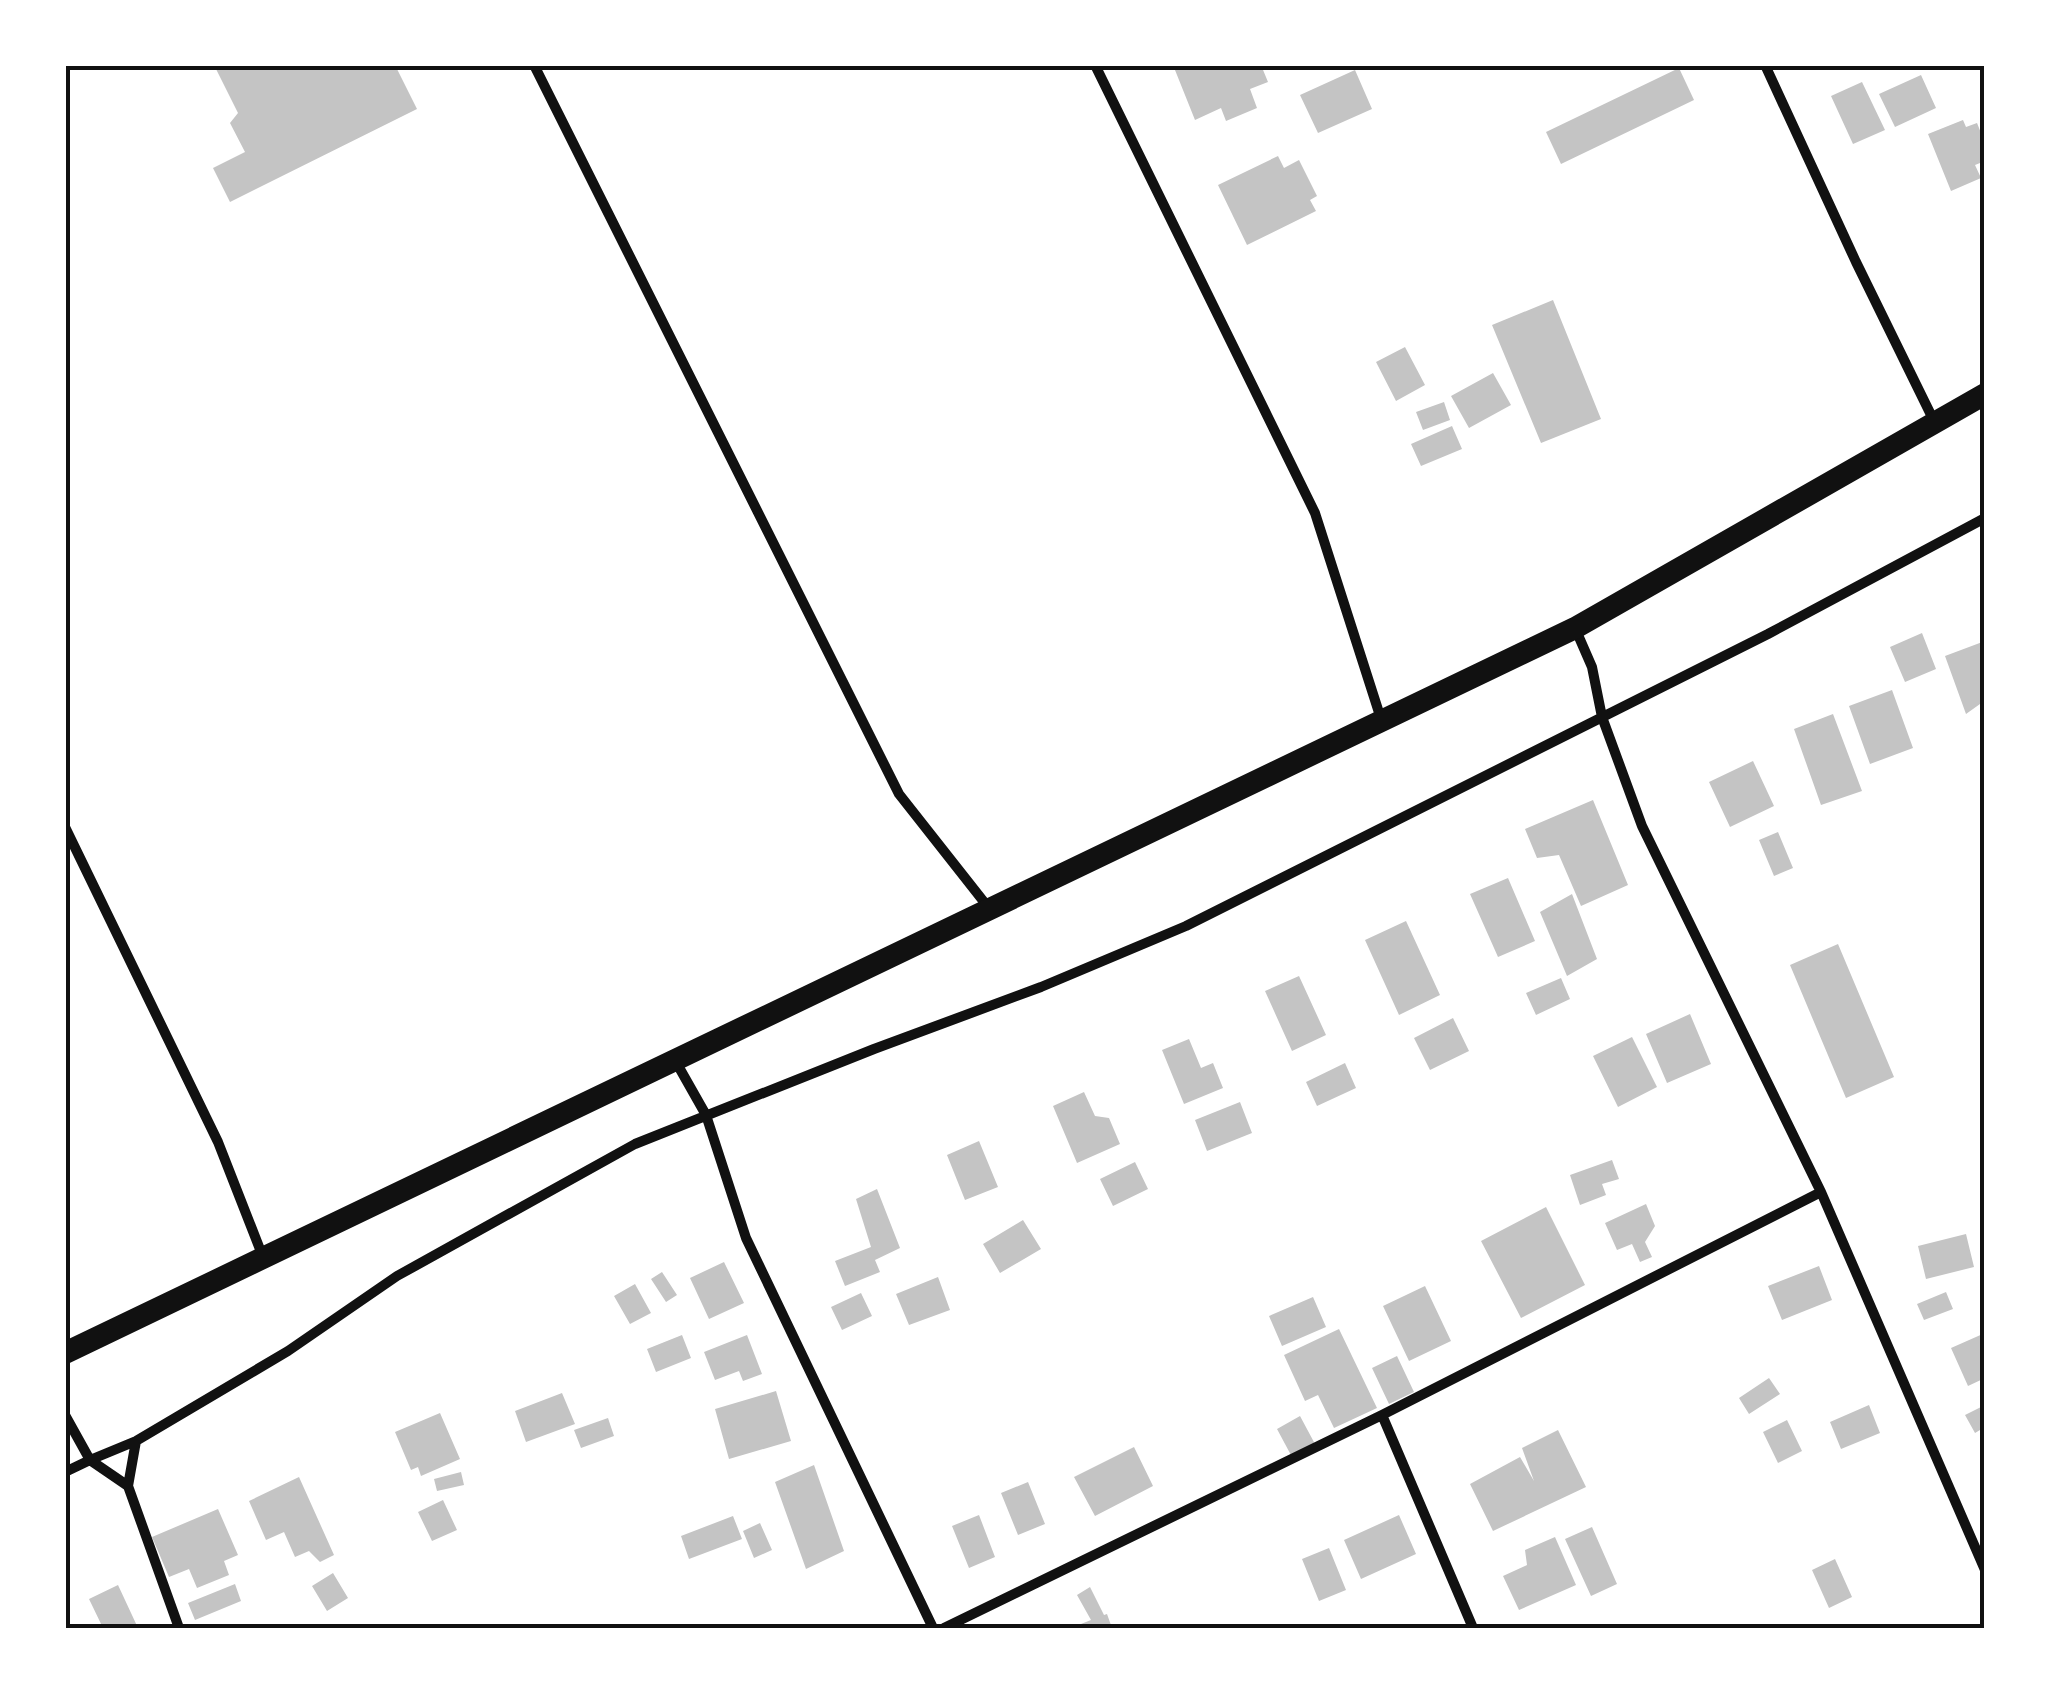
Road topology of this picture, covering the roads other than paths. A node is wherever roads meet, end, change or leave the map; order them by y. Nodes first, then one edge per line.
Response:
1 (534, 65) edge
2 (1096, 65) edge
3 (1765, 65) edge
4 (1985, 394) edge
5 (1934, 421) junction
6 (1985, 518) edge
7 (1575, 628) junction
8 (1602, 717) junction
9 (1382, 722) junction
10 (65, 827) edge
11 (988, 908) junction
12 (676, 1062) junction
13 (706, 1115) junction
14 (1821, 1192) junction
15 (263, 1258) junction
16 (65, 1353) edge
17 (65, 1415) edge
18 (1382, 1416) junction
19 (136, 1441) junction
20 (90, 1460) junction
21 (65, 1472) edge
22 (128, 1486) junction
23 (1985, 1570) edge
24 (179, 1628) edge
25 (933, 1628) edge
26 (944, 1628) edge
27 (1473, 1628) edge

1 - 11 street
2 - 9 street
3 - 5 street
4 - 5 main road
5 - 7 main road
6 - 8 street
7 - 8 street
7 - 9 main road
8 - 13 street
8 - 14 street
9 - 11 main road
10 - 15 street
11 - 12 main road
12 - 13 street
12 - 15 main road
13 - 19 street
13 - 25 street
14 - 18 street
14 - 23 street
15 - 16 main road
17 - 20 street
18 - 26 street
18 - 27 street
19 - 20 street
19 - 22 street
20 - 21 street
20 - 22 street
22 - 24 street

